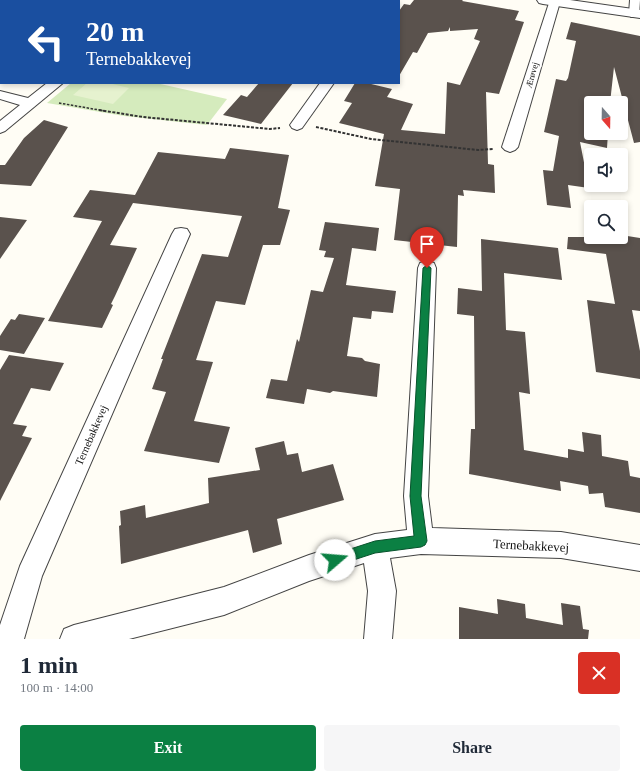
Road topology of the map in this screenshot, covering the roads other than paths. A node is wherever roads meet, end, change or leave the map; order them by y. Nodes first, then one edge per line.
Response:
1 (636, 0) edge
2 (548, 1) edge
3 (638, 14) edge
4 (55, 84) edge
5 (326, 84) edge
6 (0, 96) edge
7 (33, 101) junction
8 (297, 125) road end
9 (0, 128) edge
10 (510, 148) road end
11 (181, 234) dead end
12 (427, 268) dead end
13 (421, 541) junction
14 (375, 547) junction
15 (640, 558) edge
16 (10, 639) edge
17 (74, 639) edge
18 (378, 639) edge

1 - 3 street
2 - 3 street
2 - 10 street, Ærøvej
4 - 7 street
5 - 8 street
6 - 7 street
7 - 9 street
11 - 16 street, Ternebakkevej
12 - 13 street
13 - 14 street, Ternebakkevej
13 - 15 street, Ternebakkevej
14 - 17 street, Ternebakkevej
14 - 18 street

